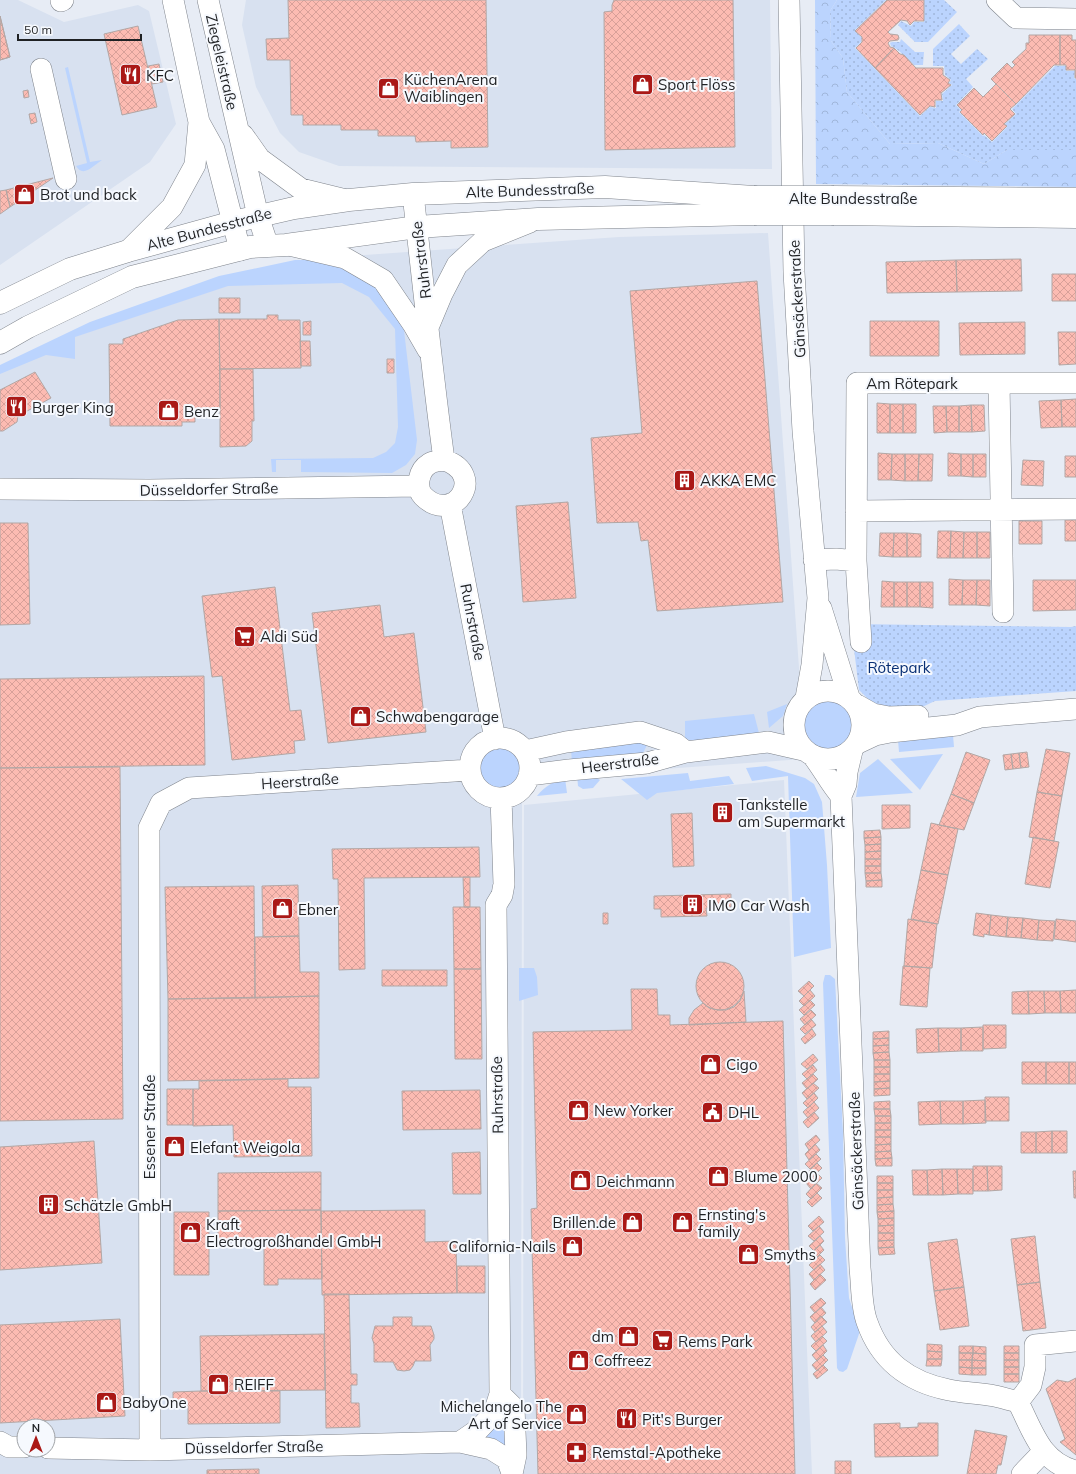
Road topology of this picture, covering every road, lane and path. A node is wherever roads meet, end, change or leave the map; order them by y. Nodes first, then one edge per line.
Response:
1 (173, 0) edge
2 (208, 0) edge
3 (789, 0) edge
4 (997, 0) edge
5 (1076, 19) edge
6 (41, 69) dead end
7 (198, 122) junction
8 (236, 124) junction
9 (66, 179) dead end
10 (413, 194) junction
11 (349, 200) junction
12 (1076, 200) edge
13 (754, 206) junction
14 (834, 206) junction
15 (258, 216) junction
16 (1076, 217) edge
17 (538, 219) junction
18 (233, 222) junction
19 (416, 227) junction
20 (277, 245) junction
21 (240, 250) junction
22 (128, 251) junction
23 (0, 303) edge
24 (428, 326) junction
25 (0, 343) edge
26 (430, 354) junction
27 (999, 383) junction
28 (1076, 383) edge
29 (444, 460) junction
30 (418, 486) junction
31 (0, 489) edge
32 (450, 504) junction
33 (1001, 509) junction
34 (1076, 509) edge
35 (856, 511) junction
36 (814, 560) junction
37 (856, 561) junction
38 (818, 598) junction
39 (1004, 612) dead end
40 (861, 642) dead end
41 (806, 698) junction
42 (853, 701) junction
43 (1076, 709) edge
44 (980, 717) junction
45 (794, 718) junction
46 (495, 739) junction
47 (768, 742) junction
48 (855, 747) junction
49 (525, 751) junction
50 (686, 752) junction
51 (808, 753) junction
52 (470, 770) junction
53 (529, 775) junction
54 (841, 796) junction
55 (501, 798) junction
56 (148, 828) joint
57 (1076, 1341) edge
58 (500, 1394) junction
59 (1018, 1402) junction
60 (0, 1442) edge
61 (460, 1442) junction
62 (16, 1447) edge
63 (56, 1448) edge
64 (150, 1450) junction
65 (1043, 1452) junction
66 (1076, 1471) edge
67 (512, 1474) edge
68 (1022, 1474) edge

1 - 7 street
2 - 8 street, Ziegeleistraße
3 - 36 street, Gänsäckerstraße
4 - 5 street
6 - 9 street
7 - 18 street
7 - 22 street
8 - 11 street, Ziegeleistraße
8 - 15 street, Ziegeleistraße
10 - 11 main road, Alte Bundesstraße
10 - 13 main road, Alte Bundesstraße
10 - 19 street, Ruhrstraße
11 - 15 main road, Alte Bundesstraße
12 - 14 main road, Alte Bundesstraße
13 - 14 main road, bridge
13 - 17 main road, Alte Bundesstraße
14 - 16 main road, Alte Bundesstraße
15 - 18 main road, Alte Bundesstraße
15 - 20 street, Ziegeleistraße
17 - 19 main road, Alte Bundesstraße
17 - 24 street, Ruhrstraße
18 - 21 street
18 - 22 main road, Alte Bundesstraße
19 - 20 main road, Alte Bundesstraße
19 - 24 street, Ruhrstraße
20 - 21 main road, Alte Bundesstraße
20 - 26 street, Ruhrstraße
21 - 25 main road, Alte Bundesstraße
22 - 23 main road, Alte Bundesstraße
24 - 26 street, Ruhrstraße
26 - 29 street, Ruhrstraße
27 - 28 street, Am Rötepark
27 - 33 street
27 - 35 street, Am Rötepark
29 - 30 street
29 - 32 street
30 - 31 street, Düsseldorfer Straße
30 - 32 street
32 - 46 street, Ruhrstraße
33 - 34 street
33 - 35 street
33 - 39 street
35 - 37 street, Am Rötepark
36 - 37 street
36 - 38 street, Gänsäckerstraße
37 - 40 street, Am Rötepark
38 - 41 street, Gänsäckerstraße
38 - 42 street, Gänsäckerstraße
41 - 42 street
41 - 45 street
42 - 44 street
42 - 48 street
43 - 44 street
44 - 48 street
45 - 47 street
45 - 51 street
46 - 49 street
46 - 52 street
47 - 50 street, Heerstraße
47 - 51 street, Heerstraße
48 - 51 street
48 - 54 street, Gänsäckerstraße
49 - 50 street, Heerstraße
49 - 53 street
50 - 53 street, Heerstraße
51 - 54 street
52 - 55 street
52 - 56 street, Heerstraße
53 - 55 street
54 - 59 street, Gänsäckerstraße
55 - 58 street, Ruhrstraße
56 - 64 street, Essener Straße
57 - 59 street
58 - 61 street, Ruhrstraße
58 - 67 street
59 - 65 street
60 - 62 street
61 - 64 street, Düsseldorfer Straße
61 - 67 street
63 - 64 street, Düsseldorfer Straße
65 - 66 street
65 - 68 street

